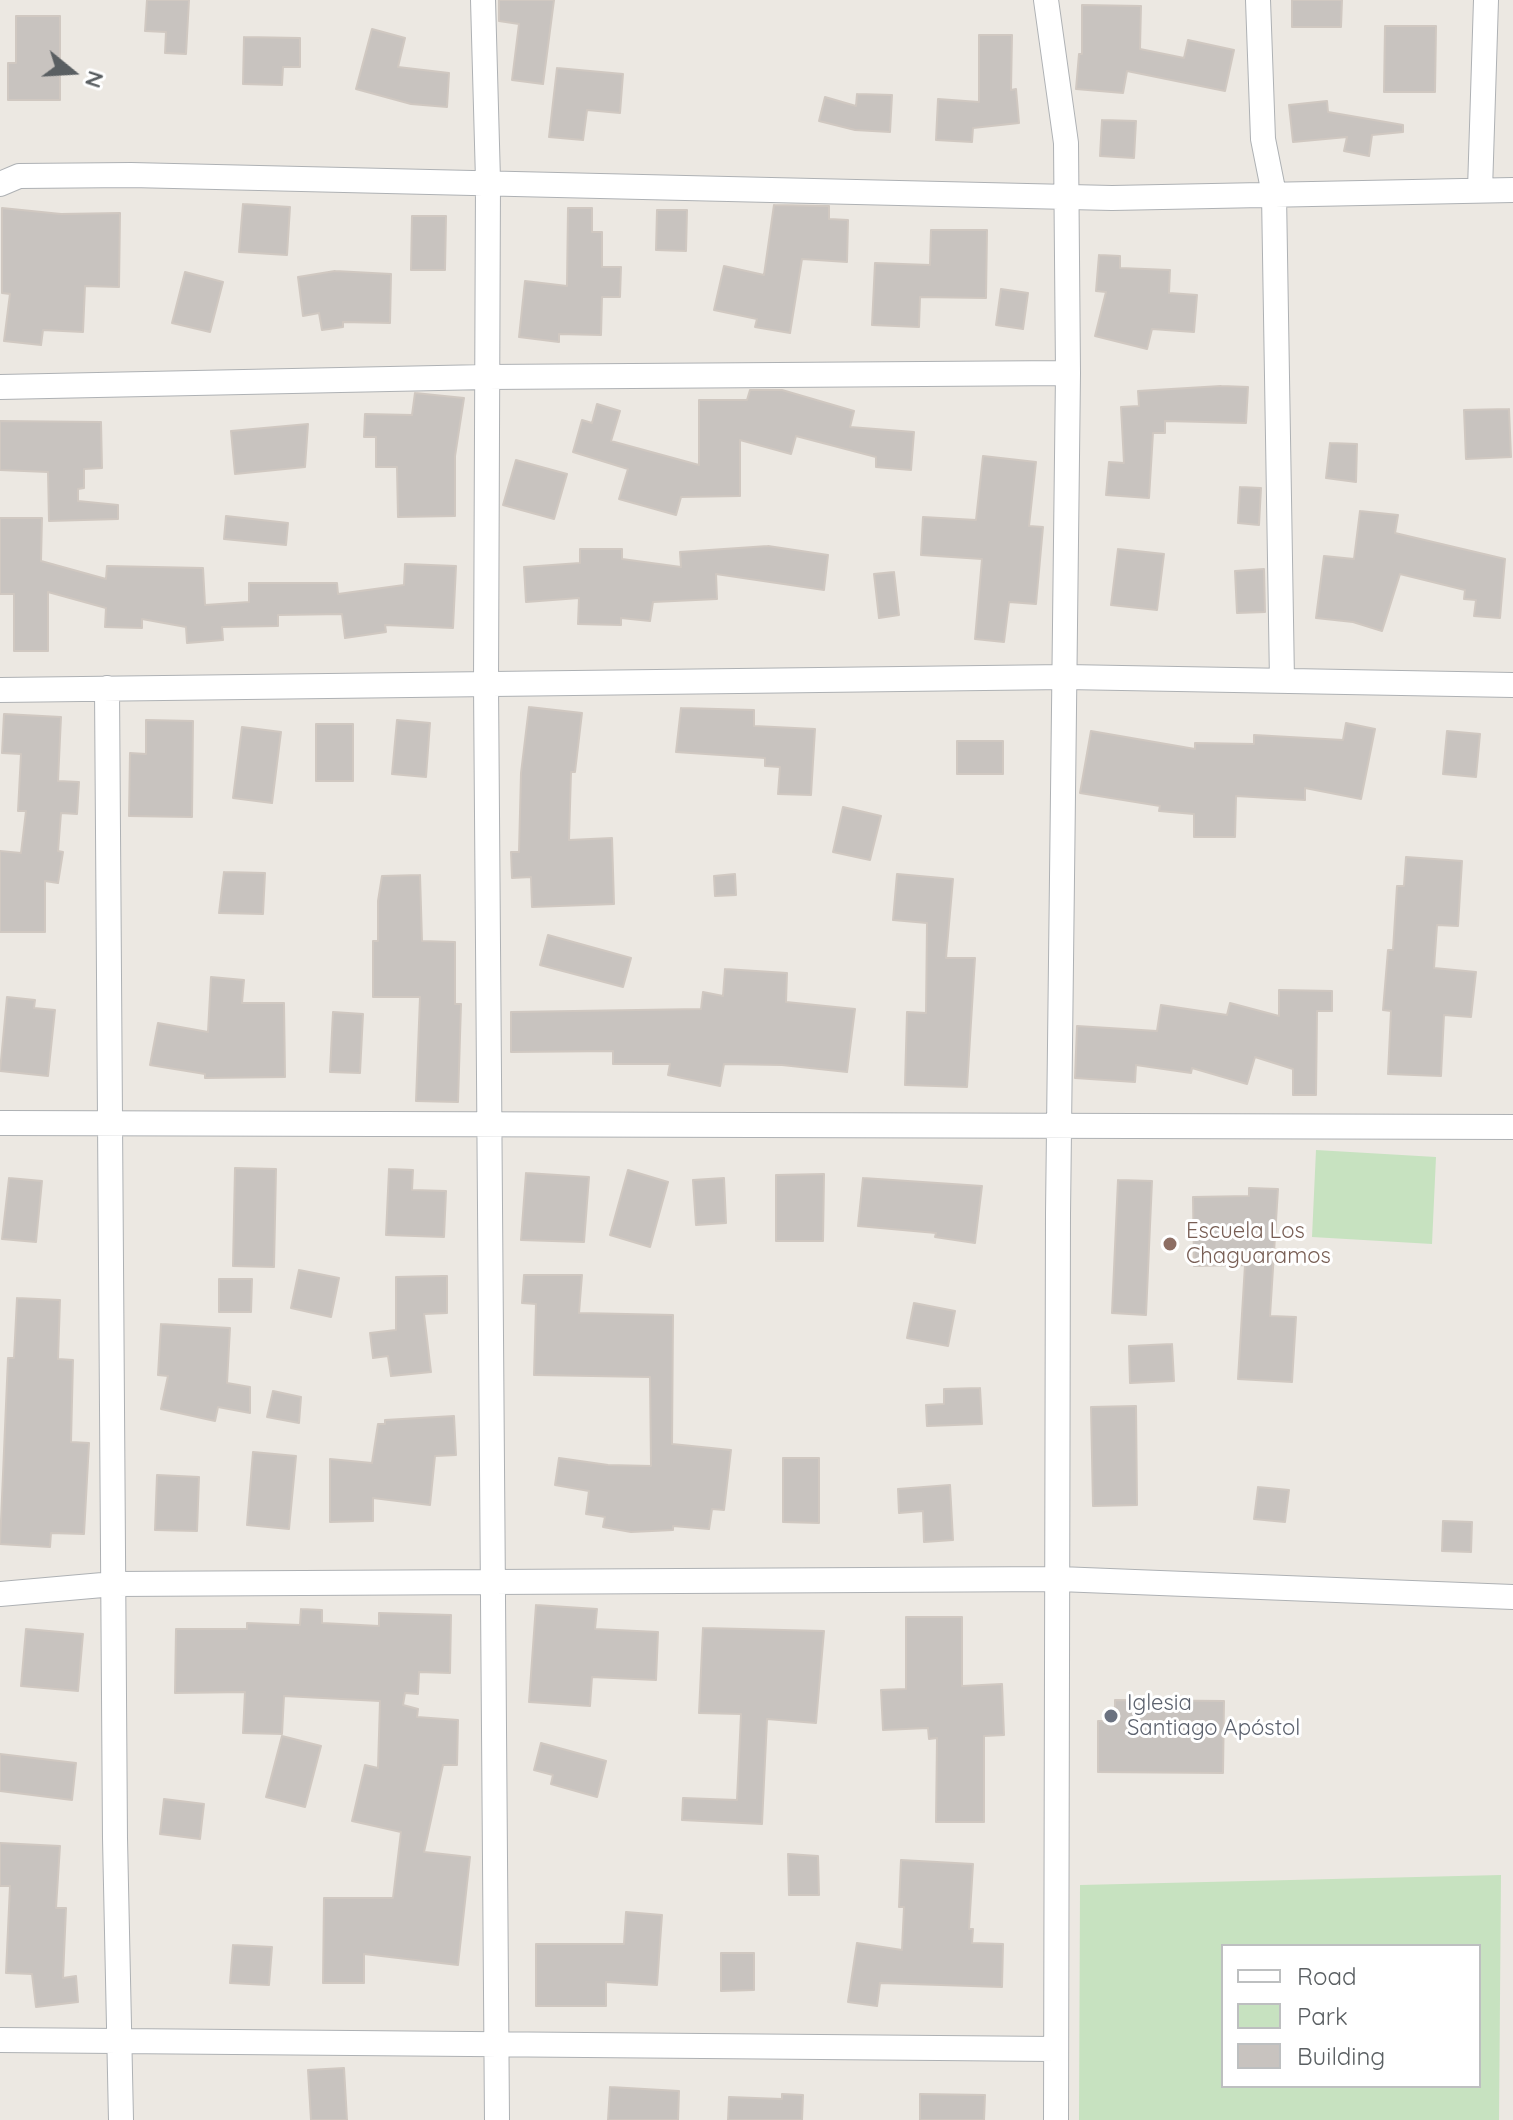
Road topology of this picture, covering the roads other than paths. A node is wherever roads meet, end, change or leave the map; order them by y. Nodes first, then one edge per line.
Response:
1 (483, 0) edge
2 (1046, 0) edge
3 (1258, 0) edge
4 (1486, 0) edge
5 (488, 180) junction
6 (0, 184) edge
7 (1480, 190) junction
8 (1513, 190) edge
9 (1274, 194) junction
10 (1067, 195) junction
11 (1068, 373) junction
12 (487, 377) junction
13 (0, 387) edge
14 (1066, 677) junction
15 (1282, 681) junction
16 (486, 684) junction
17 (1513, 685) edge
18 (107, 688) junction
19 (0, 690) edge
20 (0, 1123) edge
21 (111, 1123) junction
22 (489, 1124) junction
23 (1059, 1127) junction
24 (1513, 1127) edge
25 (1059, 1579) junction
26 (493, 1583) junction
27 (114, 1584) junction
28 (0, 1594) edge
29 (1513, 1597) edge
30 (0, 2040) edge
31 (120, 2041) junction
32 (496, 2045) junction
33 (1055, 2049) junction
34 (121, 2120) edge
35 (497, 2120) edge
36 (1056, 2120) edge

1 - 5 street
2 - 10 street
3 - 9 street
4 - 7 street
5 - 6 street
5 - 10 street
5 - 12 street
7 - 8 street
7 - 9 street
9 - 10 street
9 - 15 street
10 - 11 street
11 - 12 street
11 - 14 street
12 - 13 street
12 - 16 street
14 - 15 street
14 - 16 street
14 - 23 street
15 - 17 street
16 - 18 street
16 - 22 street
18 - 19 street
18 - 21 street
20 - 21 street
21 - 22 street
21 - 27 street
22 - 23 street
22 - 26 street
23 - 24 street
23 - 25 street
25 - 26 street
25 - 29 street
25 - 33 street
26 - 27 street
26 - 32 street
27 - 28 street
27 - 31 street
30 - 31 street
31 - 32 street
31 - 34 street
32 - 33 street
32 - 35 street
33 - 36 street

